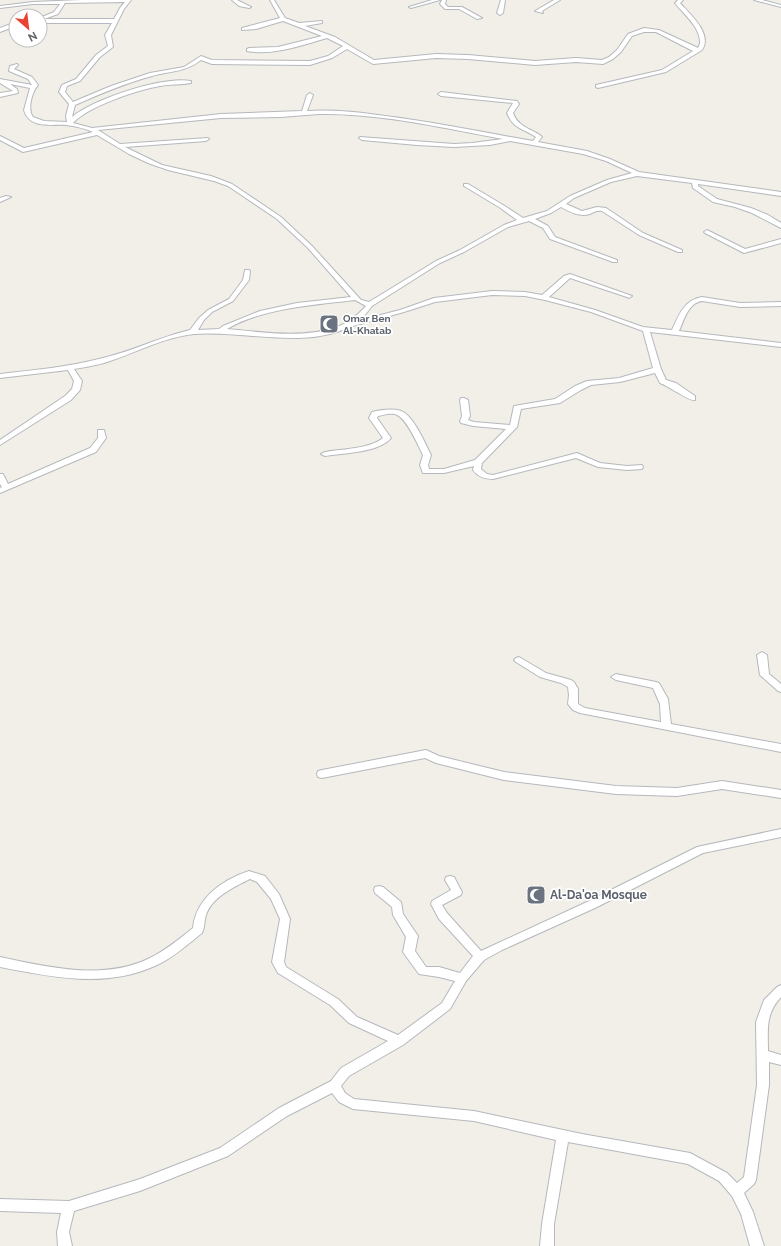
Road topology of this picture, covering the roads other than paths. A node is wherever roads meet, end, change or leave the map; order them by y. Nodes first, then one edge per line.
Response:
1 (128, 0) edge
2 (234, 0) edge
3 (272, 0) edge
4 (438, 0) edge
5 (444, 0) edge
6 (503, 0) edge
7 (558, 0) edge
8 (673, 0) edge
9 (681, 0) edge
10 (756, 0) edge
11 (63, 2) junction
12 (781, 6) edge
13 (0, 7) edge
14 (249, 7) dead end
15 (411, 7) dead end
16 (541, 12) dead end
17 (500, 13) dead end
18 (48, 17) edge
19 (479, 18) dead end
20 (283, 19) junction
21 (48, 20) edge
22 (116, 21) junction
23 (320, 22) dead end
24 (298, 25) junction
25 (244, 29) dead end
26 (326, 36) junction
27 (347, 46) junction
28 (249, 50) dead end
29 (698, 50) junction
30 (705, 54) dead end
31 (15, 65) dead end
32 (0, 81) edge
33 (189, 82) dead end
34 (598, 86) dead end
35 (33, 87) junction
36 (441, 94) dead end
37 (0, 95) edge
38 (310, 95) dead end
39 (72, 104) junction
40 (304, 113) junction
41 (70, 123) junction
42 (96, 131) junction
43 (0, 138) edge
44 (362, 138) dead end
45 (206, 139) dead end
46 (511, 139) junction
47 (534, 144) junction
48 (120, 146) junction
49 (637, 174) junction
50 (695, 182) junction
51 (466, 185) dead end
52 (781, 194) edge
53 (8, 197) dead end
54 (0, 200) edge
55 (561, 204) junction
56 (530, 219) junction
57 (522, 221) junction
58 (781, 226) edge
59 (707, 232) dead end
60 (781, 241) edge
61 (680, 251) dead end
62 (615, 261) dead end
63 (247, 271) dead end
64 (628, 296) dead end
65 (544, 297) junction
66 (356, 298) junction
67 (781, 304) edge
68 (368, 307) junction
69 (378, 317) junction
70 (349, 325) junction
71 (647, 330) junction
72 (221, 331) junction
73 (193, 332) junction
74 (675, 333) junction
75 (781, 345) edge
76 (70, 368) junction
77 (657, 369) junction
78 (0, 376) edge
79 (692, 398) dead end
80 (464, 400) dead end
81 (512, 426) junction
82 (101, 432) dead end
83 (2, 440) edge
84 (325, 454) dead end
85 (478, 462) junction
86 (639, 467) dead end
87 (0, 476) edge
88 (3, 489) edge
89 (762, 655) dead end
90 (519, 660) dead end
91 (616, 677) dead end
92 (781, 689) edge
93 (666, 726) junction
94 (781, 748) edge
95 (322, 774) dead end
96 (781, 794) edge
97 (781, 833) edge
98 (450, 880) dead end
99 (380, 890) dead end
100 (480, 957) junction
101 (0, 962) edge
102 (462, 978) junction
103 (781, 990) edge
104 (399, 1041) junction
105 (763, 1055) junction
106 (781, 1060) edge
107 (335, 1085) junction
108 (563, 1135) junction
109 (736, 1192) junction
110 (0, 1205) edge
111 (68, 1207) junction
112 (65, 1246) edge
113 (547, 1246) edge
114 (757, 1246) edge

1 - 11 street
1 - 22 street
2 - 14 street
3 - 20 street
4 - 15 street
5 - 19 street
6 - 17 street
7 - 16 street
8 - 9 street
9 - 29 street
10 - 12 street
11 - 13 street
11 - 18 street
20 - 24 street
20 - 25 street
21 - 22 street
22 - 39 street
23 - 24 street
24 - 26 street
26 - 27 street
26 - 28 street
27 - 29 street
27 - 39 street
29 - 30 street
29 - 34 street
31 - 35 street
32 - 35 street
32 - 37 street
33 - 41 street
35 - 41 street
36 - 47 street
38 - 40 street
39 - 41 street
40 - 42 street
40 - 46 street
41 - 42 street
42 - 43 street
42 - 48 street
44 - 46 street
45 - 48 street
46 - 47 street
47 - 49 street
48 - 66 street
49 - 50 street
49 - 55 street
50 - 52 street
50 - 58 street
51 - 57 street
53 - 54 street
55 - 56 street
55 - 61 street
56 - 57 street
56 - 62 street
57 - 68 street
59 - 60 street
63 - 73 street
64 - 65 street
65 - 69 street
65 - 71 street
66 - 68 street
66 - 72 street
67 - 74 street
68 - 69 street
68 - 70 street
69 - 70 street
70 - 72 street
71 - 74 street
71 - 77 street
72 - 73 street
73 - 76 street
74 - 75 street
76 - 78 street
76 - 83 street
77 - 79 street
77 - 81 street
80 - 81 street
81 - 85 street
82 - 88 street
84 - 85 street
85 - 86 street
87 - 88 street
89 - 92 street
90 - 93 street
91 - 93 street
93 - 94 street
95 - 96 street
97 - 100 street
98 - 100 street
99 - 102 street
100 - 102 street
101 - 104 street
102 - 104 street
103 - 105 street
104 - 107 street
105 - 106 street
105 - 109 street
107 - 108 street
107 - 111 street
108 - 109 street
108 - 113 street
109 - 114 street
110 - 111 street
111 - 112 street

